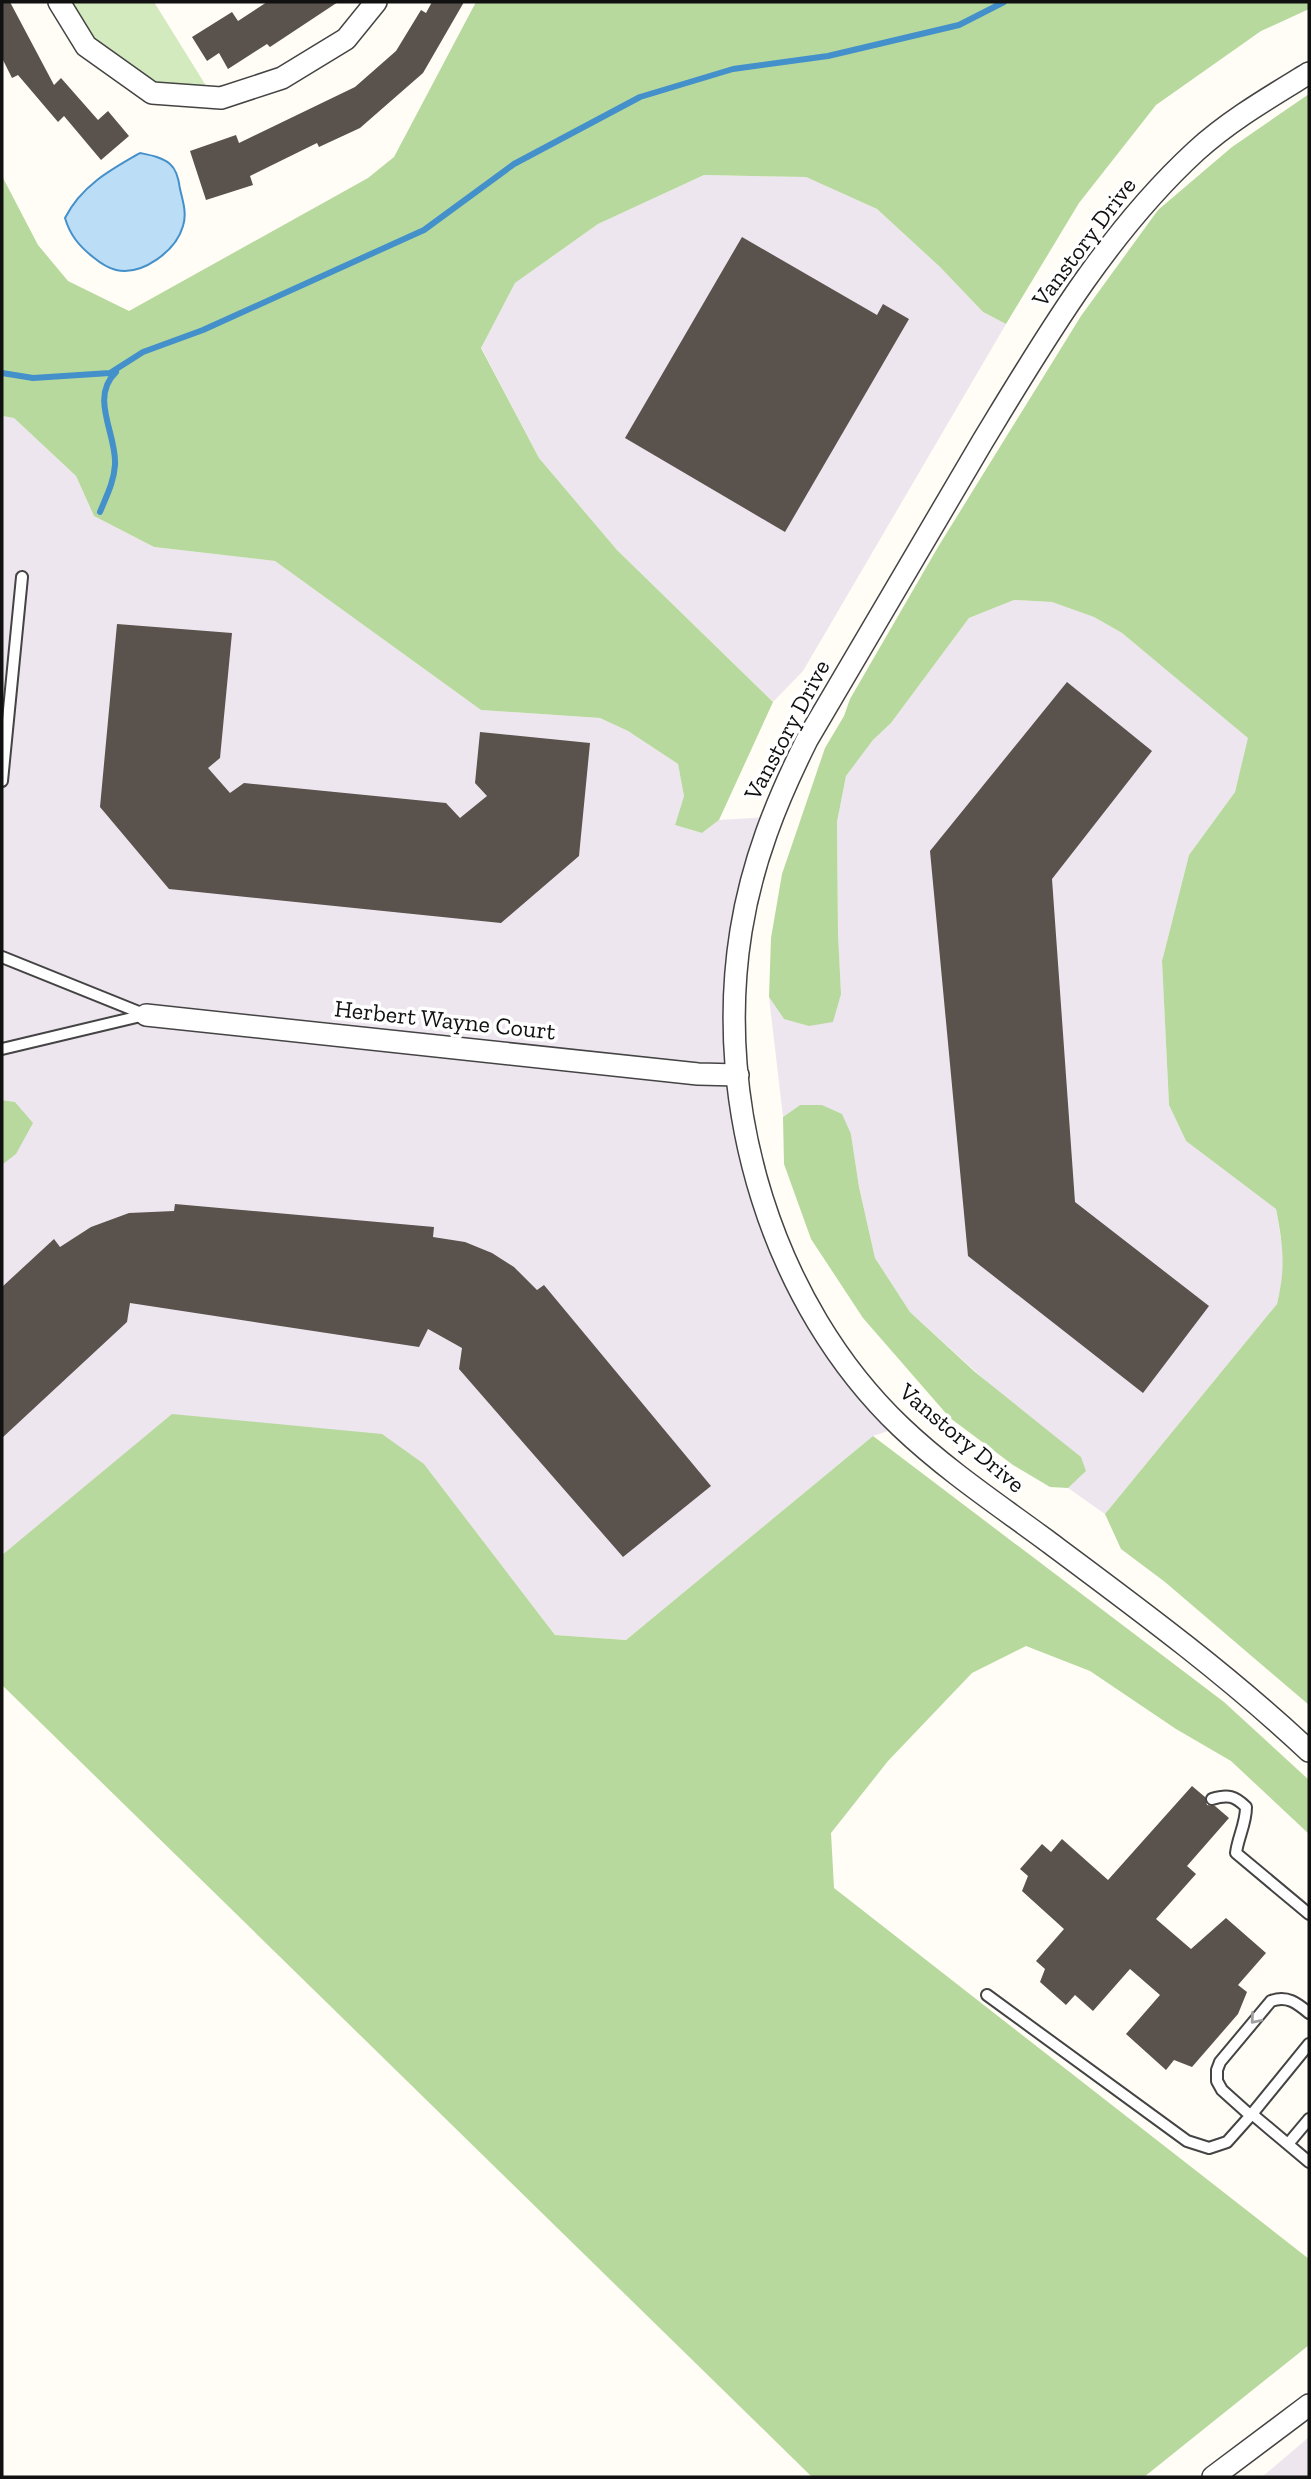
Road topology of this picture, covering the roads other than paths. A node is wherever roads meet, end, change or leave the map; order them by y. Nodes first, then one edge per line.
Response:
1 (59, 2) edge
2 (376, 2) edge
3 (1309, 73) edge
4 (22, 577) dead end
5 (2, 781) edge
6 (2, 957) edge
7 (146, 1015) junction
8 (2, 1049) edge
9 (738, 1075) junction
10 (1309, 1751) edge
11 (1212, 1800) dead end
12 (1309, 1914) edge
13 (987, 1996) dead end
14 (1309, 2013) edge
15 (1309, 2044) edge
16 (1251, 2115) junction
17 (1309, 2119) edge
18 (1288, 2144) junction
19 (1309, 2162) edge
20 (1309, 2405) edge
21 (1213, 2477) edge

1 - 2 street
3 - 9 street, Vanstory Drive
4 - 5 lane
6 - 7 lane
7 - 8 lane
7 - 9 street, Herbert Wayne Court
9 - 10 street, Vanstory Drive
11 - 12 lane
13 - 16 lane
14 -> 16 lane
15 - 16 lane
16 - 18 lane
17 - 18 lane
18 - 19 lane
20 - 21 street

